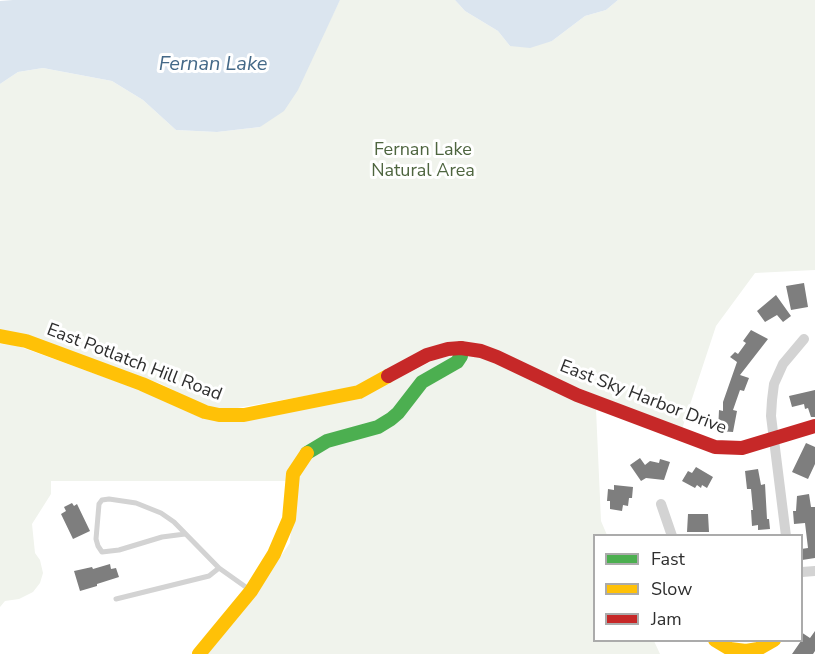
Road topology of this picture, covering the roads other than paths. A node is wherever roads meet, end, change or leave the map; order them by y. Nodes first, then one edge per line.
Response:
1 (0, 336) edge
2 (804, 339) dead end
3 (461, 348) junction
4 (815, 426) edge
5 (775, 439) junction
6 (661, 504) dead end
7 (184, 534) junction
8 (671, 534) edge
9 (786, 534) edge
10 (219, 568) junction
11 (251, 591) junction
12 (116, 599) dead end
13 (719, 642) edge
14 (770, 642) edge
15 (734, 652) edge
16 (199, 654) edge

1 - 3 street, East Potlatch Hill Road
2 - 5 street
3 - 5 street, East Sky Harbor Drive
3 - 11 street
4 - 5 street, East Sky Harbor Drive
5 - 9 street
6 - 8 street
7 - 7 lane
7 - 10 lane
10 - 11 lane
10 - 12 lane
11 - 16 street
13 - 15 street
14 - 15 street

